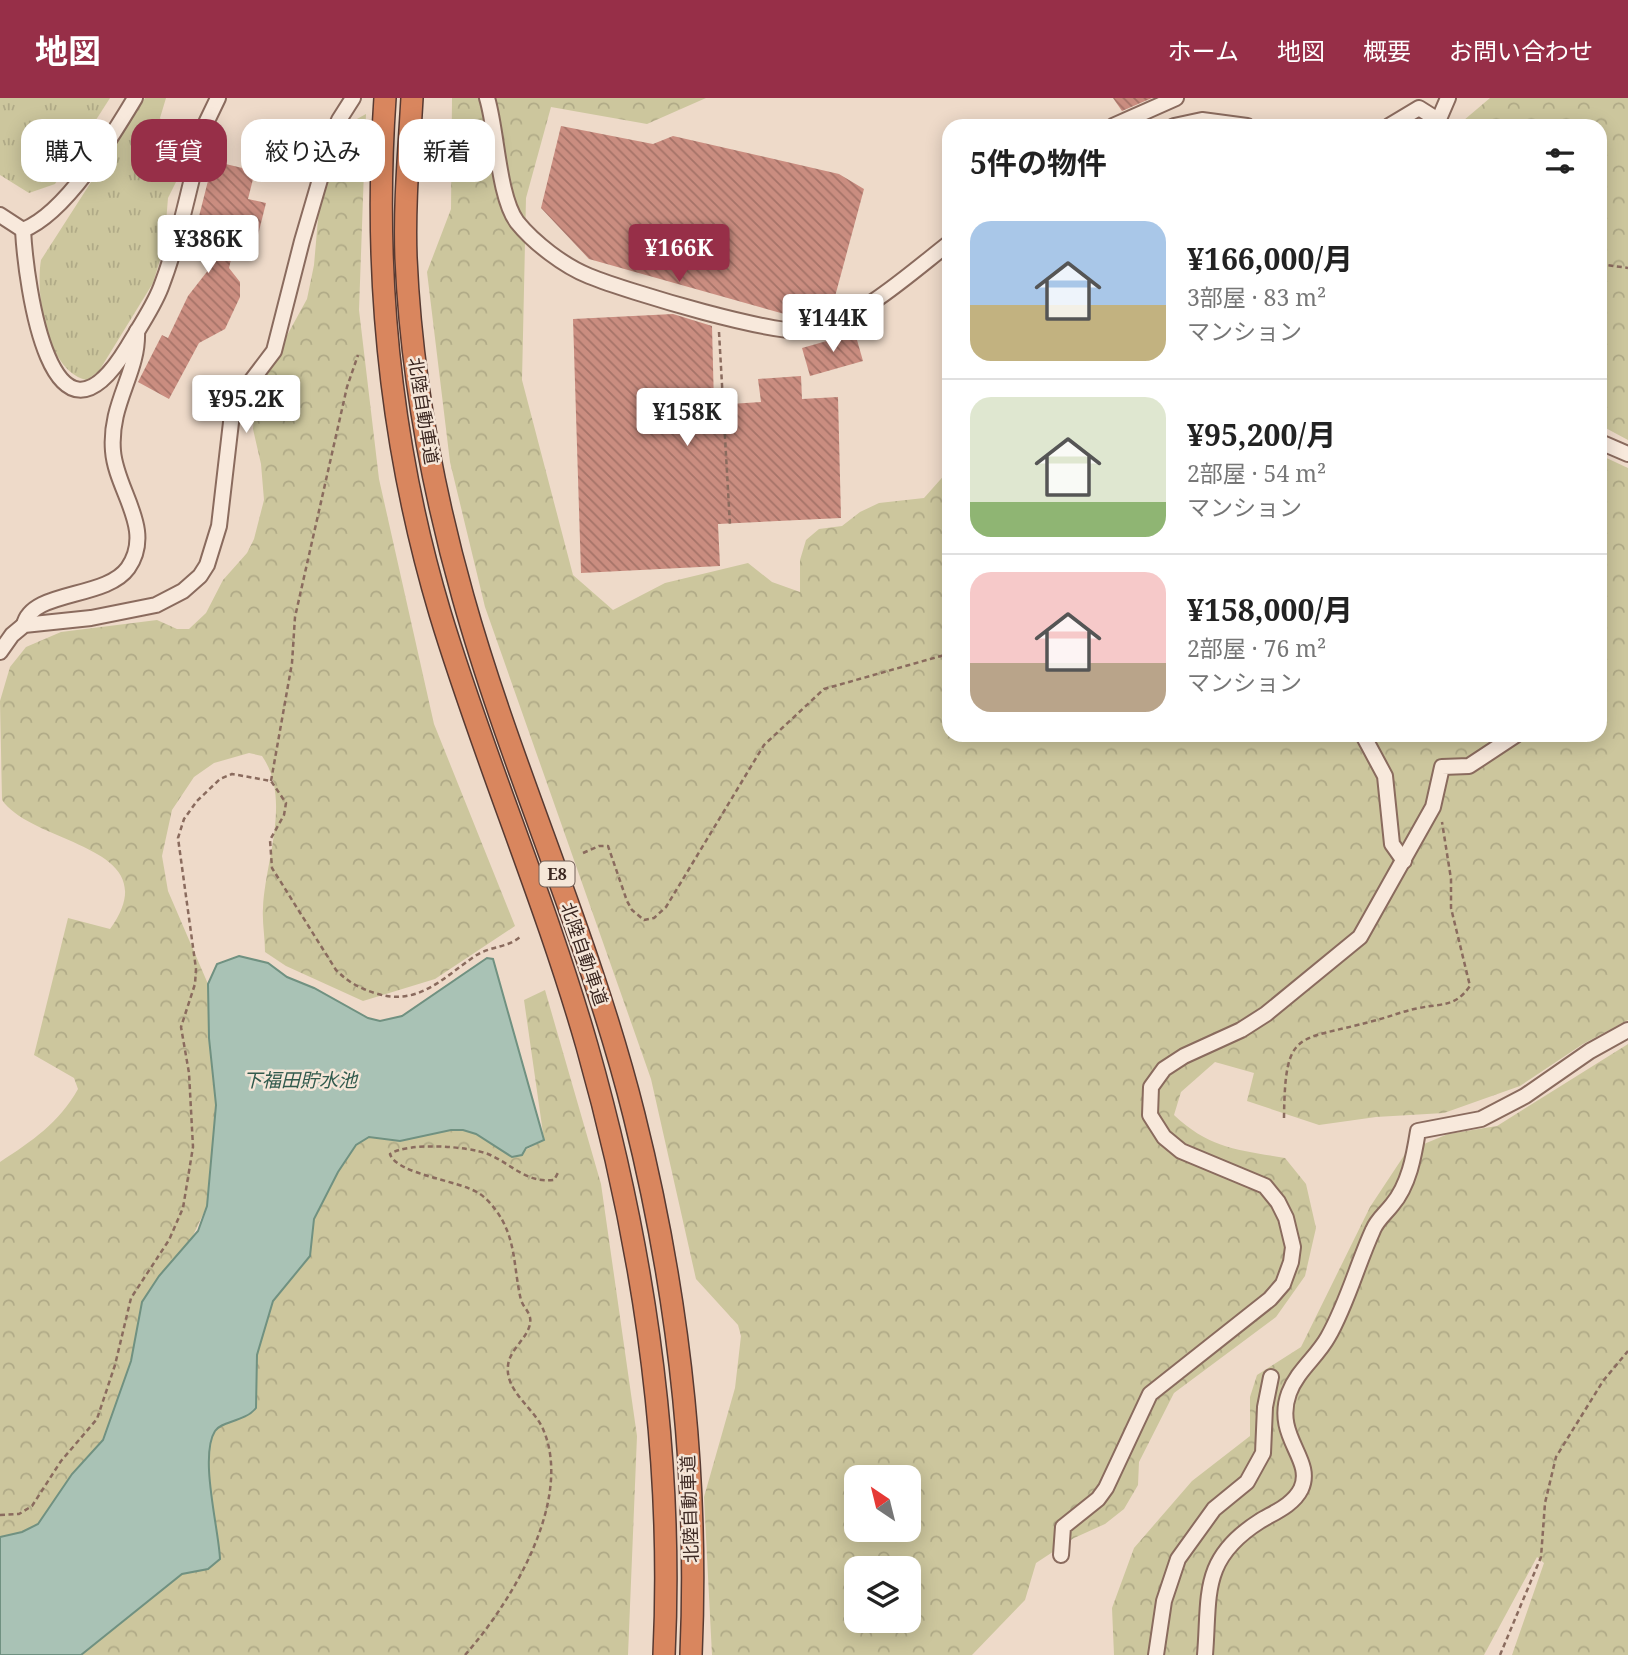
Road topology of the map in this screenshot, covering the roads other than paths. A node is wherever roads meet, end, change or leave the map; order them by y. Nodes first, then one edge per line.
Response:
1 (135, 98) edge
2 (218, 98) edge
3 (353, 98) edge
4 (385, 98) edge
5 (412, 98) edge
6 (487, 98) edge
7 (1176, 98) edge
8 (1448, 98) edge
9 (1128, 119) edge
10 (1401, 119) edge
11 (1432, 119) edge
12 (1439, 119) edge
13 (0, 215) edge
14 (23, 230) junction
15 (942, 248) edge
16 (136, 331) junction
17 (1607, 446) edge
18 (1628, 454) edge
19 (24, 625) junction
20 (0, 652) edge
21 (1367, 742) edge
22 (1505, 742) edge
23 (1404, 862) junction
24 (1628, 1030) edge
25 (1271, 1377) dead end
26 (1061, 1555) dead end
27 (664, 1655) edge
28 (691, 1655) edge
29 (1156, 1655) edge
30 (1205, 1655) edge

1 - 14 street
2 - 16 street
3 - 19 street
4 - 27 highway, 北陸自動車道 / E8
5 - 28 highway, 北陸自動車道 / E8
6 - 15 street
7 - 9 street
8 - 12 street
10 - 11 street
13 - 14 street
14 - 16 street
16 - 19 street
17 - 18 street
19 - 20 street
21 - 23 street
22 - 23 street
23 - 26 street
24 - 30 street
25 - 29 street

